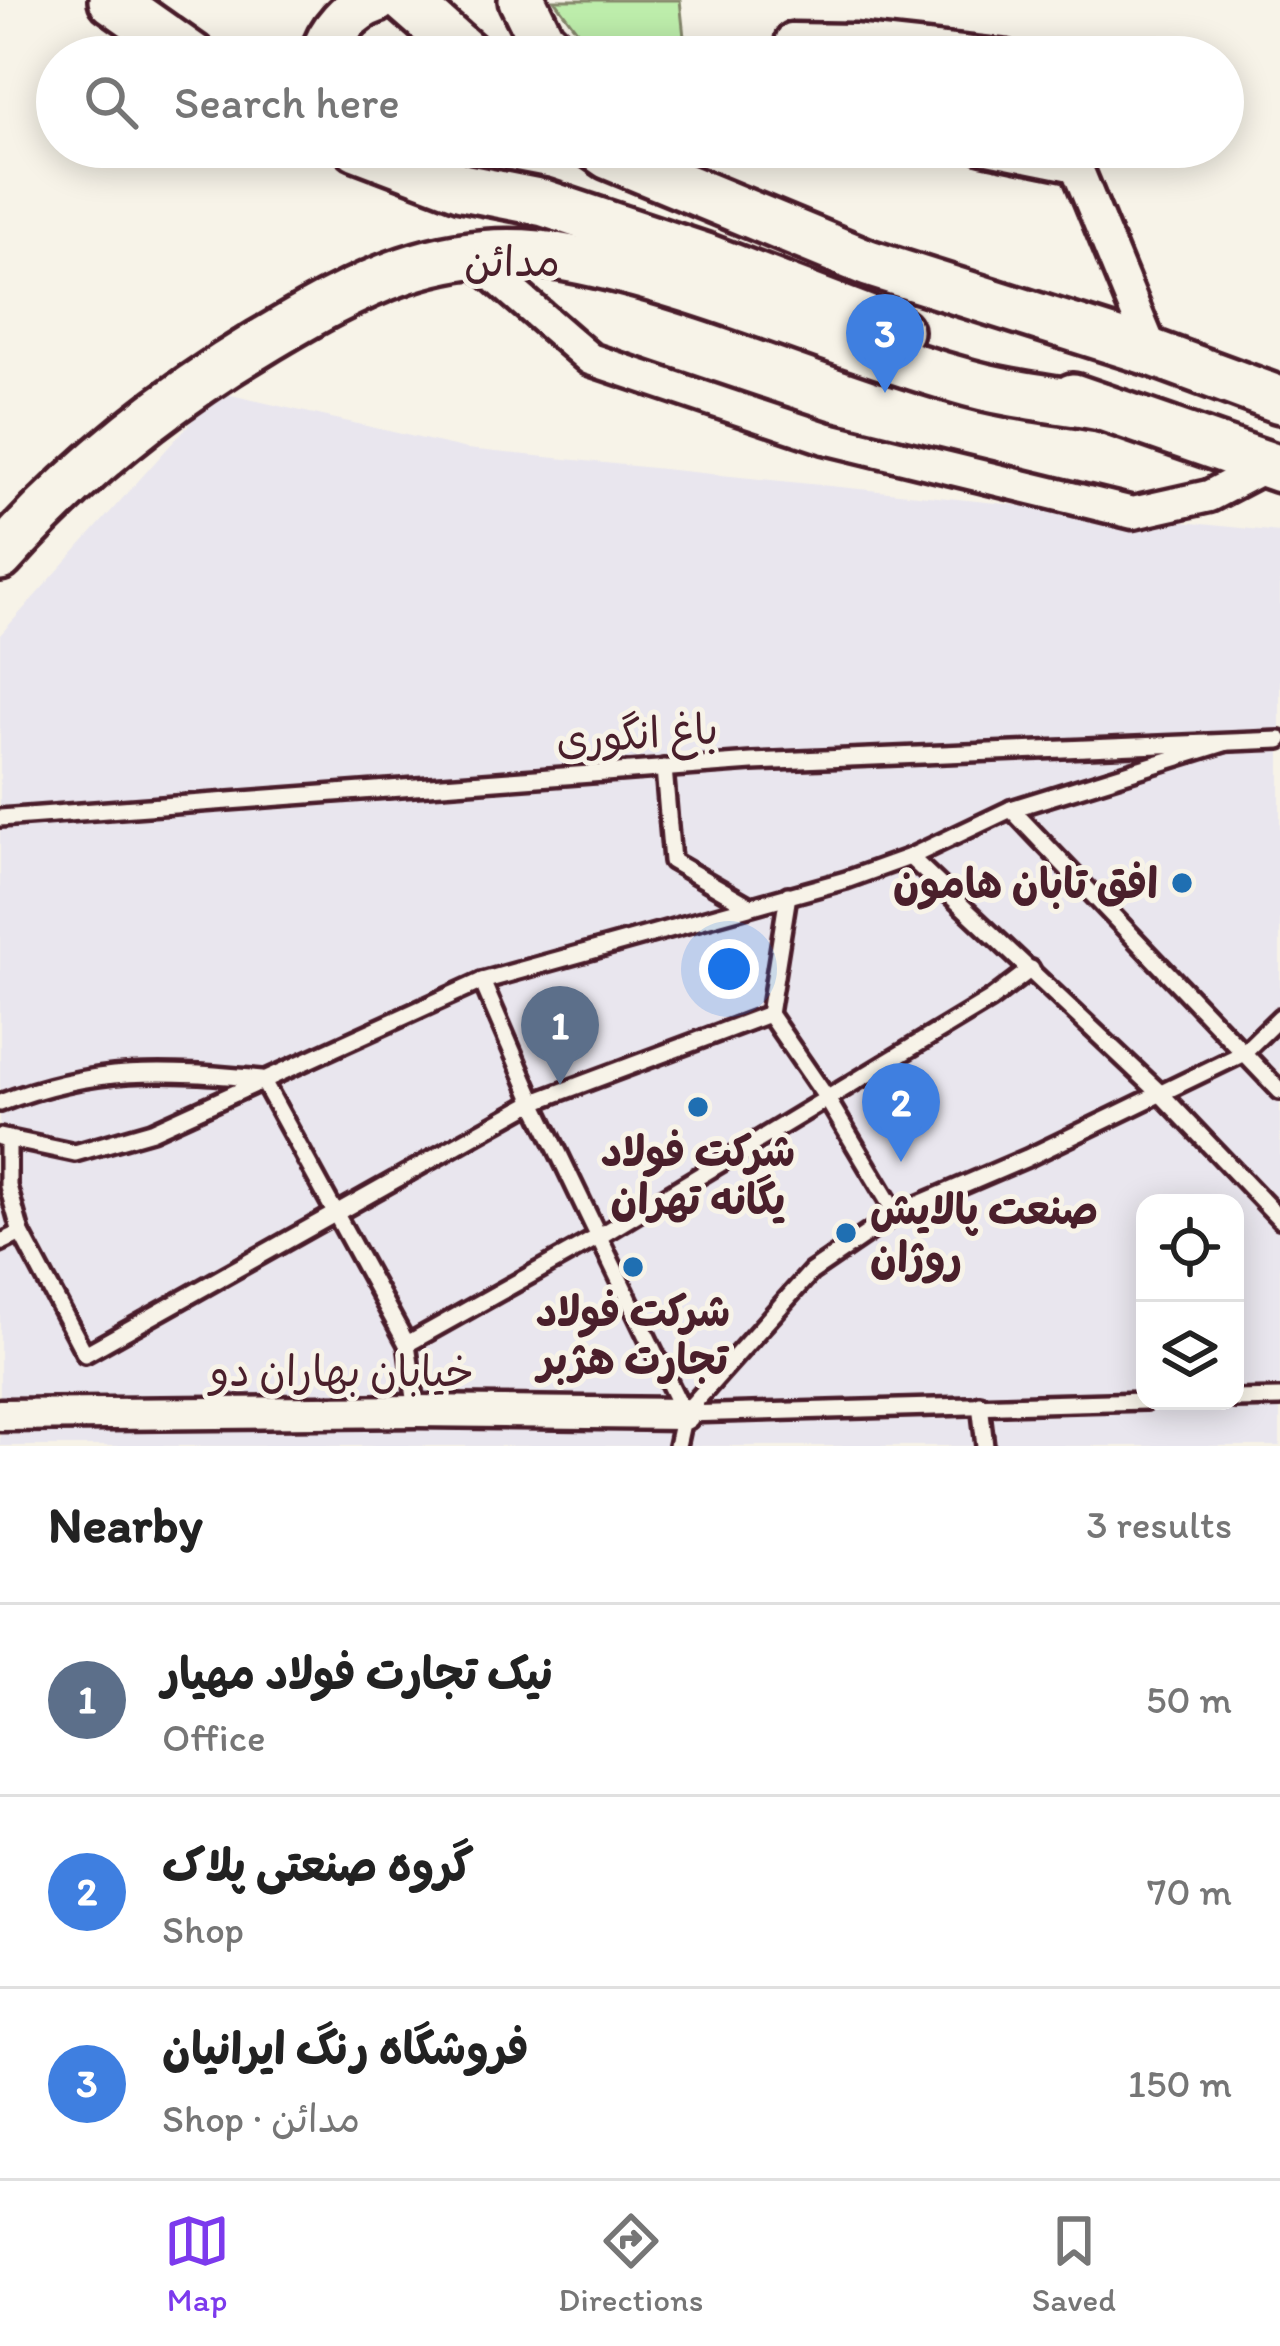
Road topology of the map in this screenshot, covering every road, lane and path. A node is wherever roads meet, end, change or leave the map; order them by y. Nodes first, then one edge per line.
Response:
1 (112, 0) edge
2 (375, 0) edge
3 (405, 0) edge
4 (522, 0) edge
5 (164, 36) edge
6 (331, 36) edge
7 (446, 36) edge
8 (540, 36) edge
9 (412, 168) edge
10 (435, 168) edge
11 (638, 168) edge
12 (700, 168) edge
13 (1078, 168) edge
14 (462, 187) junction
15 (470, 255) junction
16 (868, 262) junction
17 (1153, 352) junction
18 (1280, 400) edge
19 (1101, 407) junction
20 (1274, 467) edge
21 (0, 557) edge
22 (1280, 740) edge
23 (1224, 743) junction
24 (664, 768) junction
25 (1011, 809) junction
26 (0, 818) edge
27 (910, 857) junction
28 (788, 895) junction
29 (748, 905) junction
30 (1031, 968) junction
31 (482, 981) junction
32 (769, 1014) junction
33 (1280, 1017) edge
34 (1242, 1054) junction
35 (262, 1078) junction
36 (1280, 1091) edge
37 (1161, 1094) junction
38 (826, 1097) junction
39 (534, 1102) junction
40 (0, 1103) edge
41 (4, 1138) edge
42 (896, 1214) junction
43 (336, 1216) junction
44 (1280, 1219) edge
45 (21, 1233) junction
46 (600, 1236) junction
47 (0, 1244) edge
48 (407, 1344) junction
49 (1280, 1398) edge
50 (1244, 1399) edge
51 (1136, 1401) edge
52 (980, 1404) junction
53 (417, 1411) junction
54 (684, 1414) junction
55 (0, 1415) edge
56 (677, 1446) edge
57 (985, 1446) edge

1 - 5 main road
2 - 6 main road
3 - 7 main road
4 - 8 main road
9 - 14 main road
10 - 14 main road
11 - 16 main road
12 - 16 main road
13 - 17 street
14 - 19 main road
15 - 19 main road, مدائن
15 - 20 street
15 - 21 main road, مدائن
16 - 17 main road
17 - 18 main road
19 - 20 main road
22 - 23 lane, باغ انگوری
23 - 24 lane, باغ انگوری
23 - 25 lane
24 - 26 lane, باغ انگوری
24 - 29 lane
25 - 27 lane
25 - 34 lane
27 - 28 lane
27 - 30 lane
28 - 29 lane
28 - 32 lane
29 - 31 lane
30 - 37 lane
30 - 38 lane
31 - 35 lane
31 - 39 lane
32 - 38 lane
32 - 39 lane
33 - 34 lane
34 - 36 lane
34 - 37 lane
35 - 40 lane
35 - 41 lane
35 - 43 lane
37 - 42 lane
37 - 44 lane
38 - 42 lane
38 - 46 lane
39 - 43 lane
39 - 46 lane
41 - 45 lane
42 - 54 lane
43 - 45 lane
43 - 48 lane
45 - 47 lane
46 - 48 lane
46 - 54 lane
48 - 53 lane
49 - 50 lane
51 - 52 lane
52 - 54 lane
52 - 57 lane
53 - 54 street, خیابان بهاران دو
53 - 55 street, خیابان بهاران دو
54 - 56 lane

